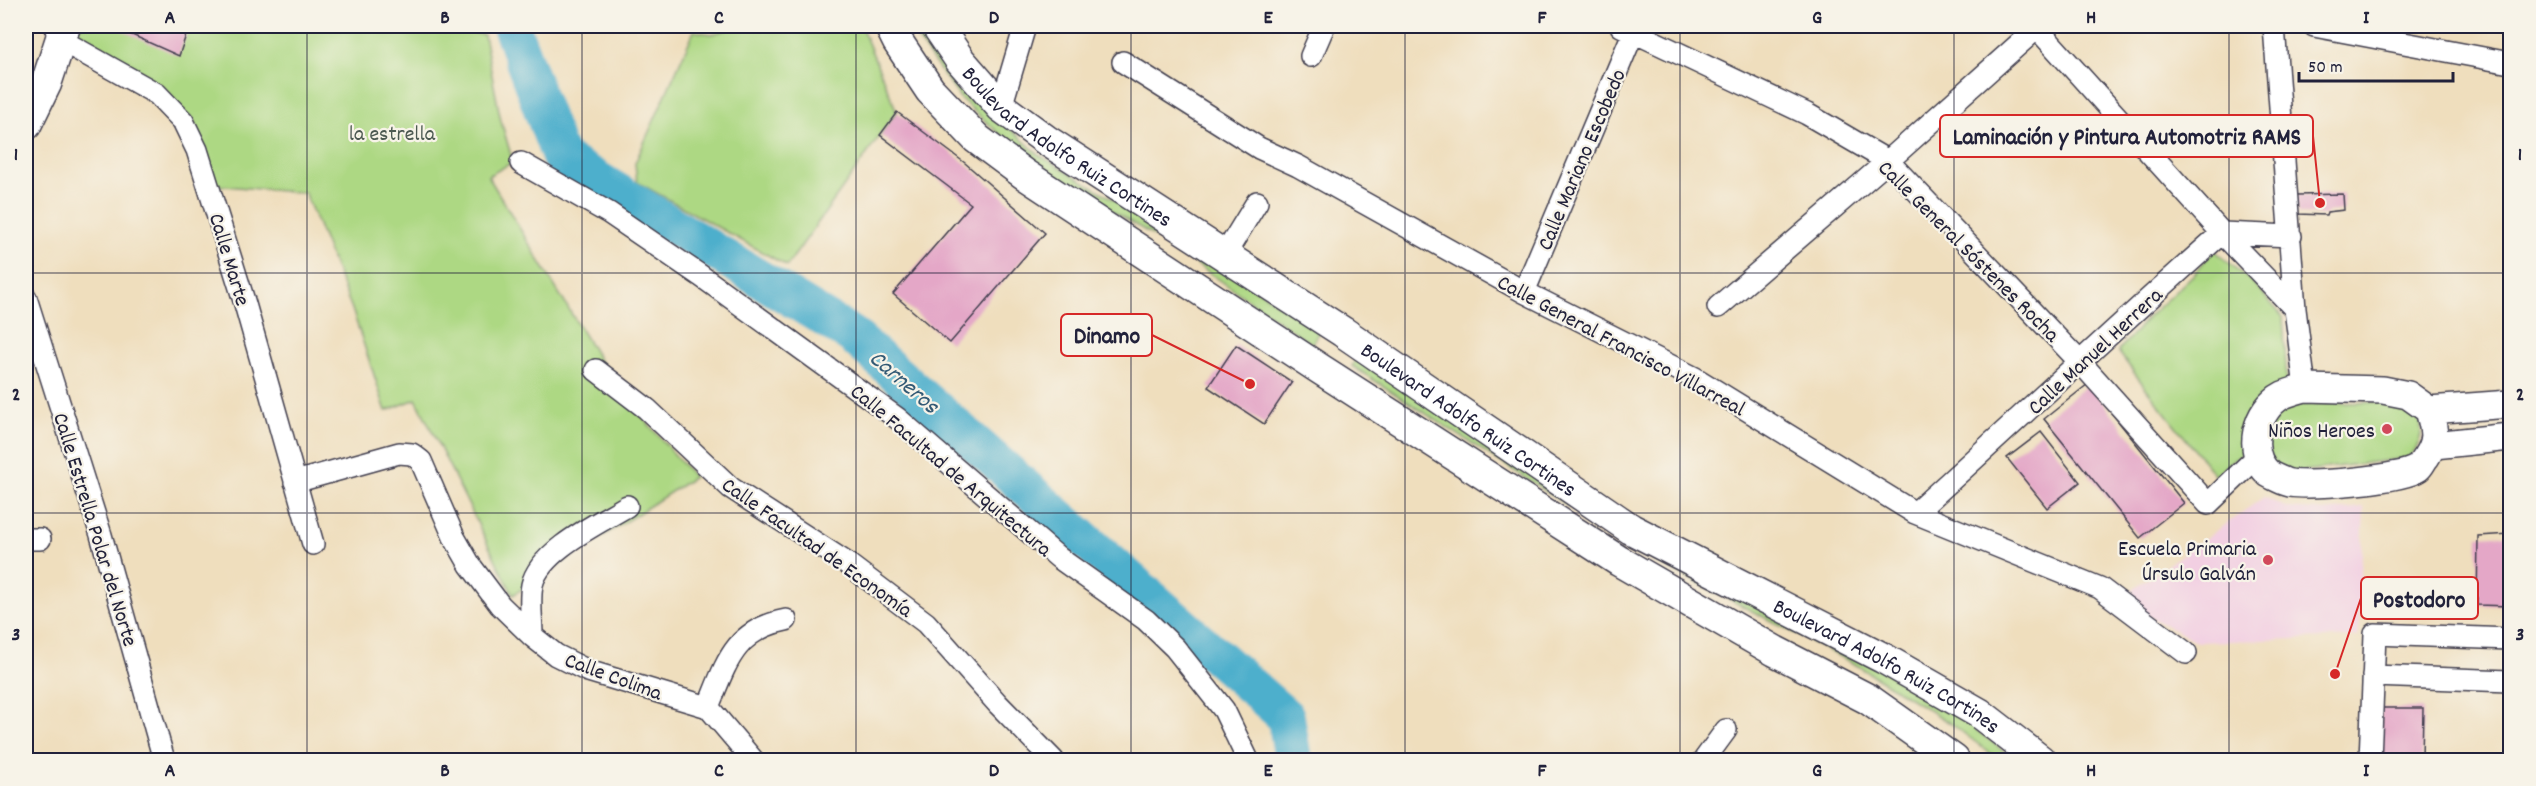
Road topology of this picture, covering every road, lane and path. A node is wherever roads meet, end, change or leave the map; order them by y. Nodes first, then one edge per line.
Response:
1 (890, 26) edge
2 (937, 26) edge
3 (1025, 26) edge
4 (1324, 26) edge
5 (2274, 26) edge
6 (2314, 26) edge
7 (2036, 27) edge
8 (1630, 28) edge
9 (60, 30) edge
10 (1311, 56) dead end
11 (1123, 62) dead end
12 (2511, 63) edge
13 (1001, 107) junction
14 (26, 125) edge
15 (1888, 161) junction
16 (521, 163) dead end
17 (1257, 202) dead end
18 (2222, 234) junction
19 (2291, 236) junction
20 (1224, 256) junction
21 (1524, 292) junction
22 (26, 298) edge
23 (1718, 307) dead end
24 (2295, 309) junction
25 (1343, 332) junction
26 (2081, 363) junction
27 (1320, 369) junction
28 (596, 370) dead end
29 (2305, 388) junction
30 (2511, 404) edge
31 (2429, 410) junction
32 (2511, 437) edge
33 (2434, 445) junction
34 (2258, 456) junction
35 (296, 482) junction
36 (627, 506) dead end
37 (1916, 513) junction
38 (313, 544) dead end
39 (786, 620) dead end
40 (532, 636) junction
41 (2511, 639) edge
42 (2186, 654) dead end
43 (2373, 676) junction
44 (2511, 681) edge
45 (708, 707) junction
46 (1726, 730) dead end
47 (164, 760) edge
48 (753, 760) edge
49 (1053, 760) edge
50 (1248, 760) edge
51 (1704, 760) edge
52 (1954, 760) edge
53 (2040, 760) edge
54 (2370, 760) edge

1 - 27 main road, Boulevard Adolfo Ruiz Cortines
2 - 13 main road, Boulevard Adolfo Ruiz Cortines
3 - 13 street
4 - 10 street
5 - 19 street
6 - 12 street
7 - 15 street
7 - 18 street
8 - 15 street, Calle General Sóstenes Rocha
8 - 21 street, Calle Mariano Escobedo
9 - 14 main road
9 - 35 street, Calle Marte
11 - 21 street, Calle General Francisco Villarreal
13 - 20 main road, Boulevard Adolfo Ruiz Cortines
15 - 23 street
15 - 26 street, Calle General Sóstenes Rocha
16 - 50 street, Calle Facultad de Arquitectura
17 - 20 street
18 - 19 street
18 - 24 street
18 - 26 street, Calle Manuel Herrera
19 - 24 street
20 - 25 main road, Boulevard Adolfo Ruiz Cortines
21 - 37 street, Calle General Francisco Villarreal
22 - 47 street, Calle Estrella Polar del Norte
24 - 29 street
25 - 27 main road
25 - 53 main road, Boulevard Adolfo Ruiz Cortines
26 - 34 street, Calle General Sóstenes Rocha
26 - 37 street, Calle Manuel Herrera
27 - 52 main road, Boulevard Adolfo Ruiz Cortines
28 - 49 street, Calle Facultad de Economía
29 - 31 street
29 - 34 street
30 - 31 street
31 - 33 street
32 - 33 street
33 - 34 street
35 - 38 street, Calle Marte
35 - 40 street, Calle Colima
36 - 40 street
37 - 42 street, Calle General Francisco Villarreal
39 - 45 street
40 - 45 street, Calle Colima
41 - 43 street
43 - 44 street
43 - 54 street
45 - 48 street
46 - 51 street

